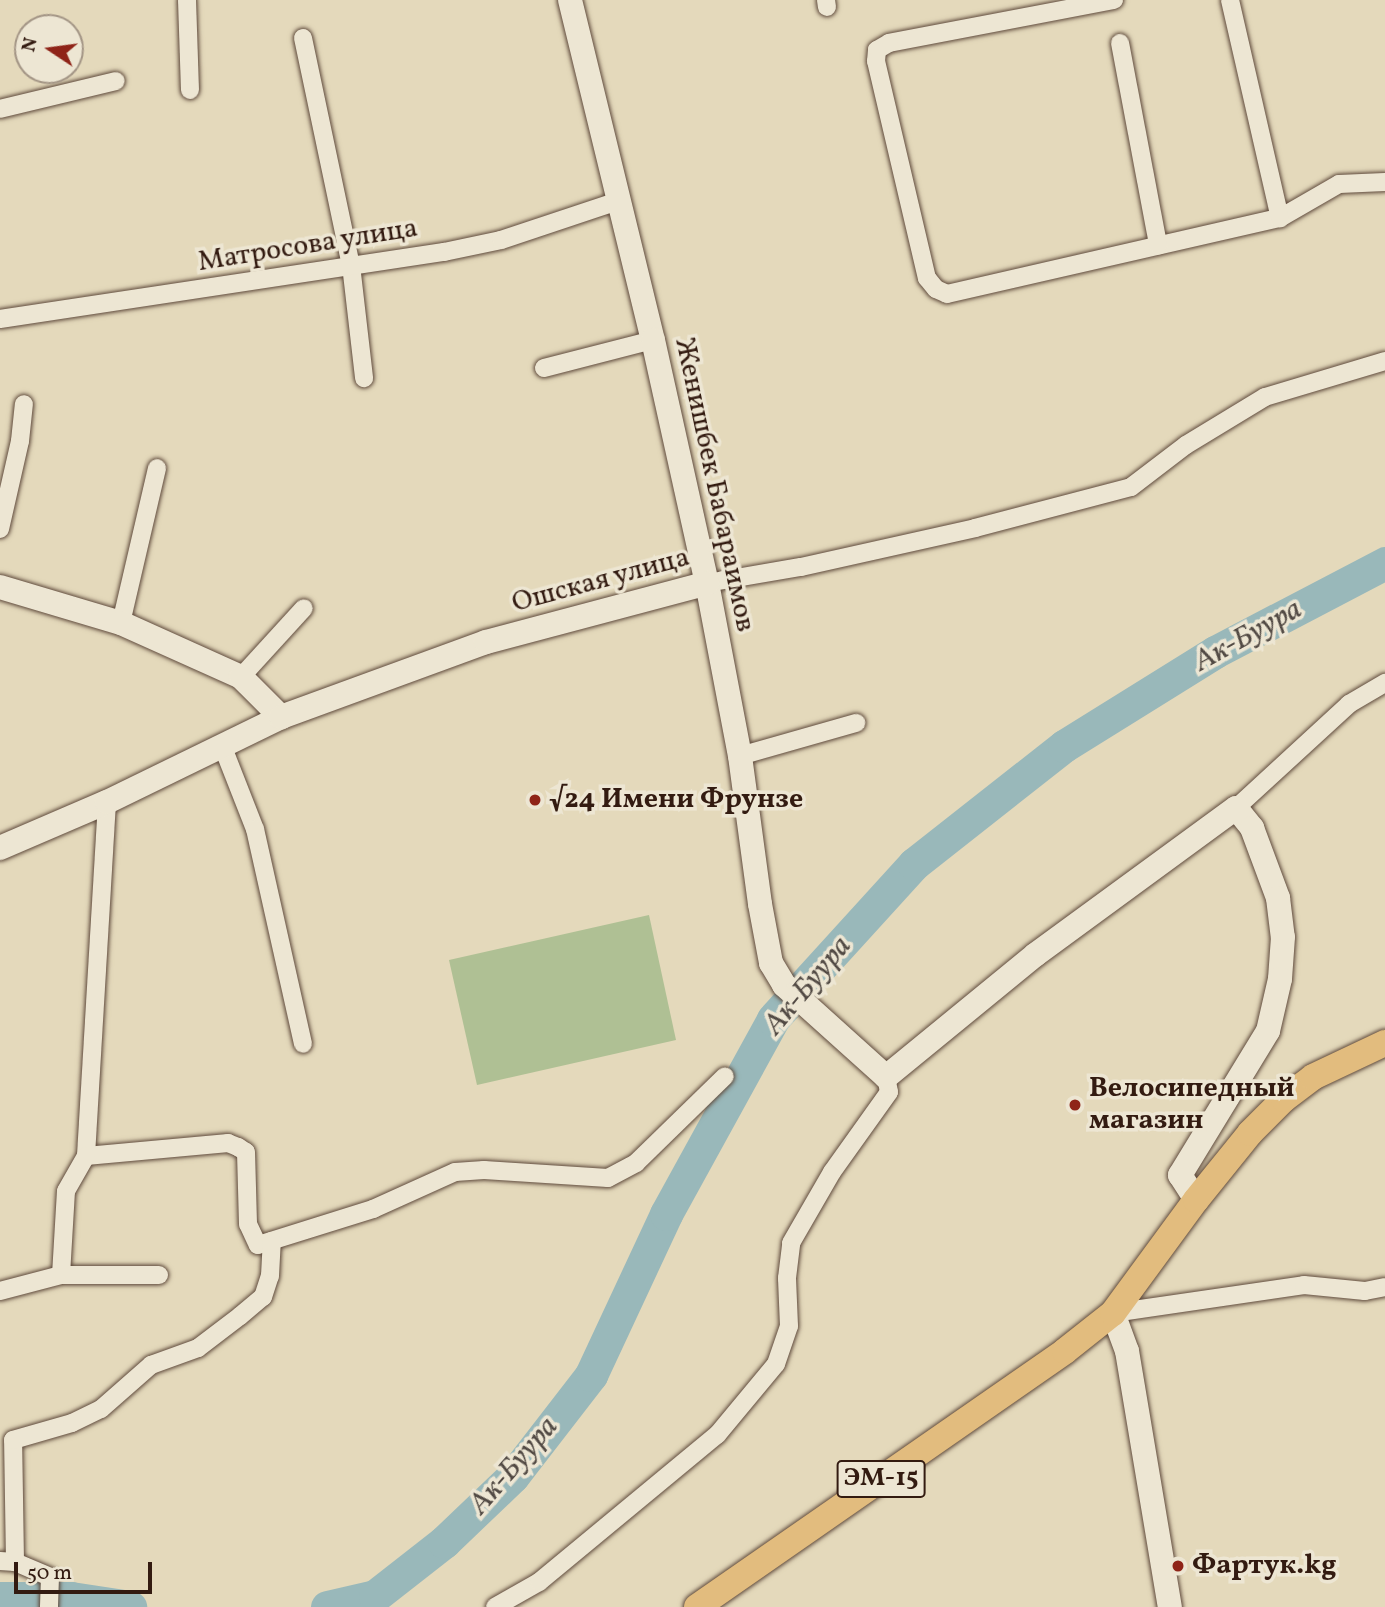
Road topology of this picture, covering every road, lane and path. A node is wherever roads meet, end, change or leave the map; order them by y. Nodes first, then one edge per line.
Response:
1 (187, 0) edge
2 (570, 0) edge
3 (1114, 0) edge
4 (1230, 0) edge
5 (303, 38) dead end
6 (1120, 43) dead end
7 (116, 81) dead end
8 (190, 90) dead end
9 (0, 109) edge
10 (1385, 181) edge
11 (618, 201) junction
12 (1280, 218) junction
13 (1158, 245) junction
14 (351, 265) junction
15 (0, 319) edge
16 (653, 340) junction
17 (1385, 361) edge
18 (544, 368) dead end
19 (364, 378) dead end
20 (23, 404) dead end
21 (157, 468) dead end
22 (0, 529) edge
23 (707, 583) junction
24 (0, 587) edge
25 (304, 608) dead end
26 (121, 623) junction
27 (241, 677) junction
28 (1385, 683) edge
29 (281, 717) junction
30 (856, 723) dead end
31 (222, 745) junction
32 (740, 755) junction
33 (107, 802) junction
34 (1236, 808) junction
35 (0, 848) edge
36 (1385, 1043) edge
37 (303, 1044) dead end
38 (725, 1076) dead end
39 (886, 1077) junction
40 (86, 1156) junction
41 (1196, 1200) junction
42 (272, 1241) junction
43 (61, 1275) junction
44 (159, 1275) dead end
45 (1385, 1287) edge
46 (0, 1291) edge
47 (1113, 1313) junction
48 (8, 1561) edge
49 (710, 1604) edge
50 (49, 1607) edge
51 (495, 1607) edge
52 (1170, 1607) edge

1 - 8 street
2 - 11 main road, Женишбек Бабараимов
3 - 13 street
4 - 12 street
5 - 14 street
6 - 13 street
7 - 9 street
10 - 12 street
11 - 14 street, Матросова улица
11 - 16 main road, Женишбек Бабараимов
12 - 13 street
14 - 15 street, Матросова улица
14 - 19 street
16 - 18 street
16 - 23 main road, Женишбек Бабараимов
17 - 23 street, Ошская улица
20 - 22 street
21 - 26 street
23 - 29 main road, Ошская улица
23 - 32 main road, Женишбек Бабараимов
24 - 26 main road
25 - 27 street
26 - 27 main road
27 - 29 main road
28 - 34 street
29 - 31 main road, Ошская улица
30 - 32 street
31 - 33 main road, Ошская улица
31 - 37 street
32 - 39 main road, Женишбек Бабараимов
33 - 35 main road, Ошская улица
33 - 40 street
34 - 39 main road
34 - 41 main road
36 - 41 main road
38 - 42 street
39 - 51 street
40 - 42 street
40 - 43 street
41 - 47 main road
42 - 48 street
43 - 44 street
43 - 46 street
45 - 47 street
47 - 49 main road, ЭМ-15
47 - 52 main road
48 - 50 street

